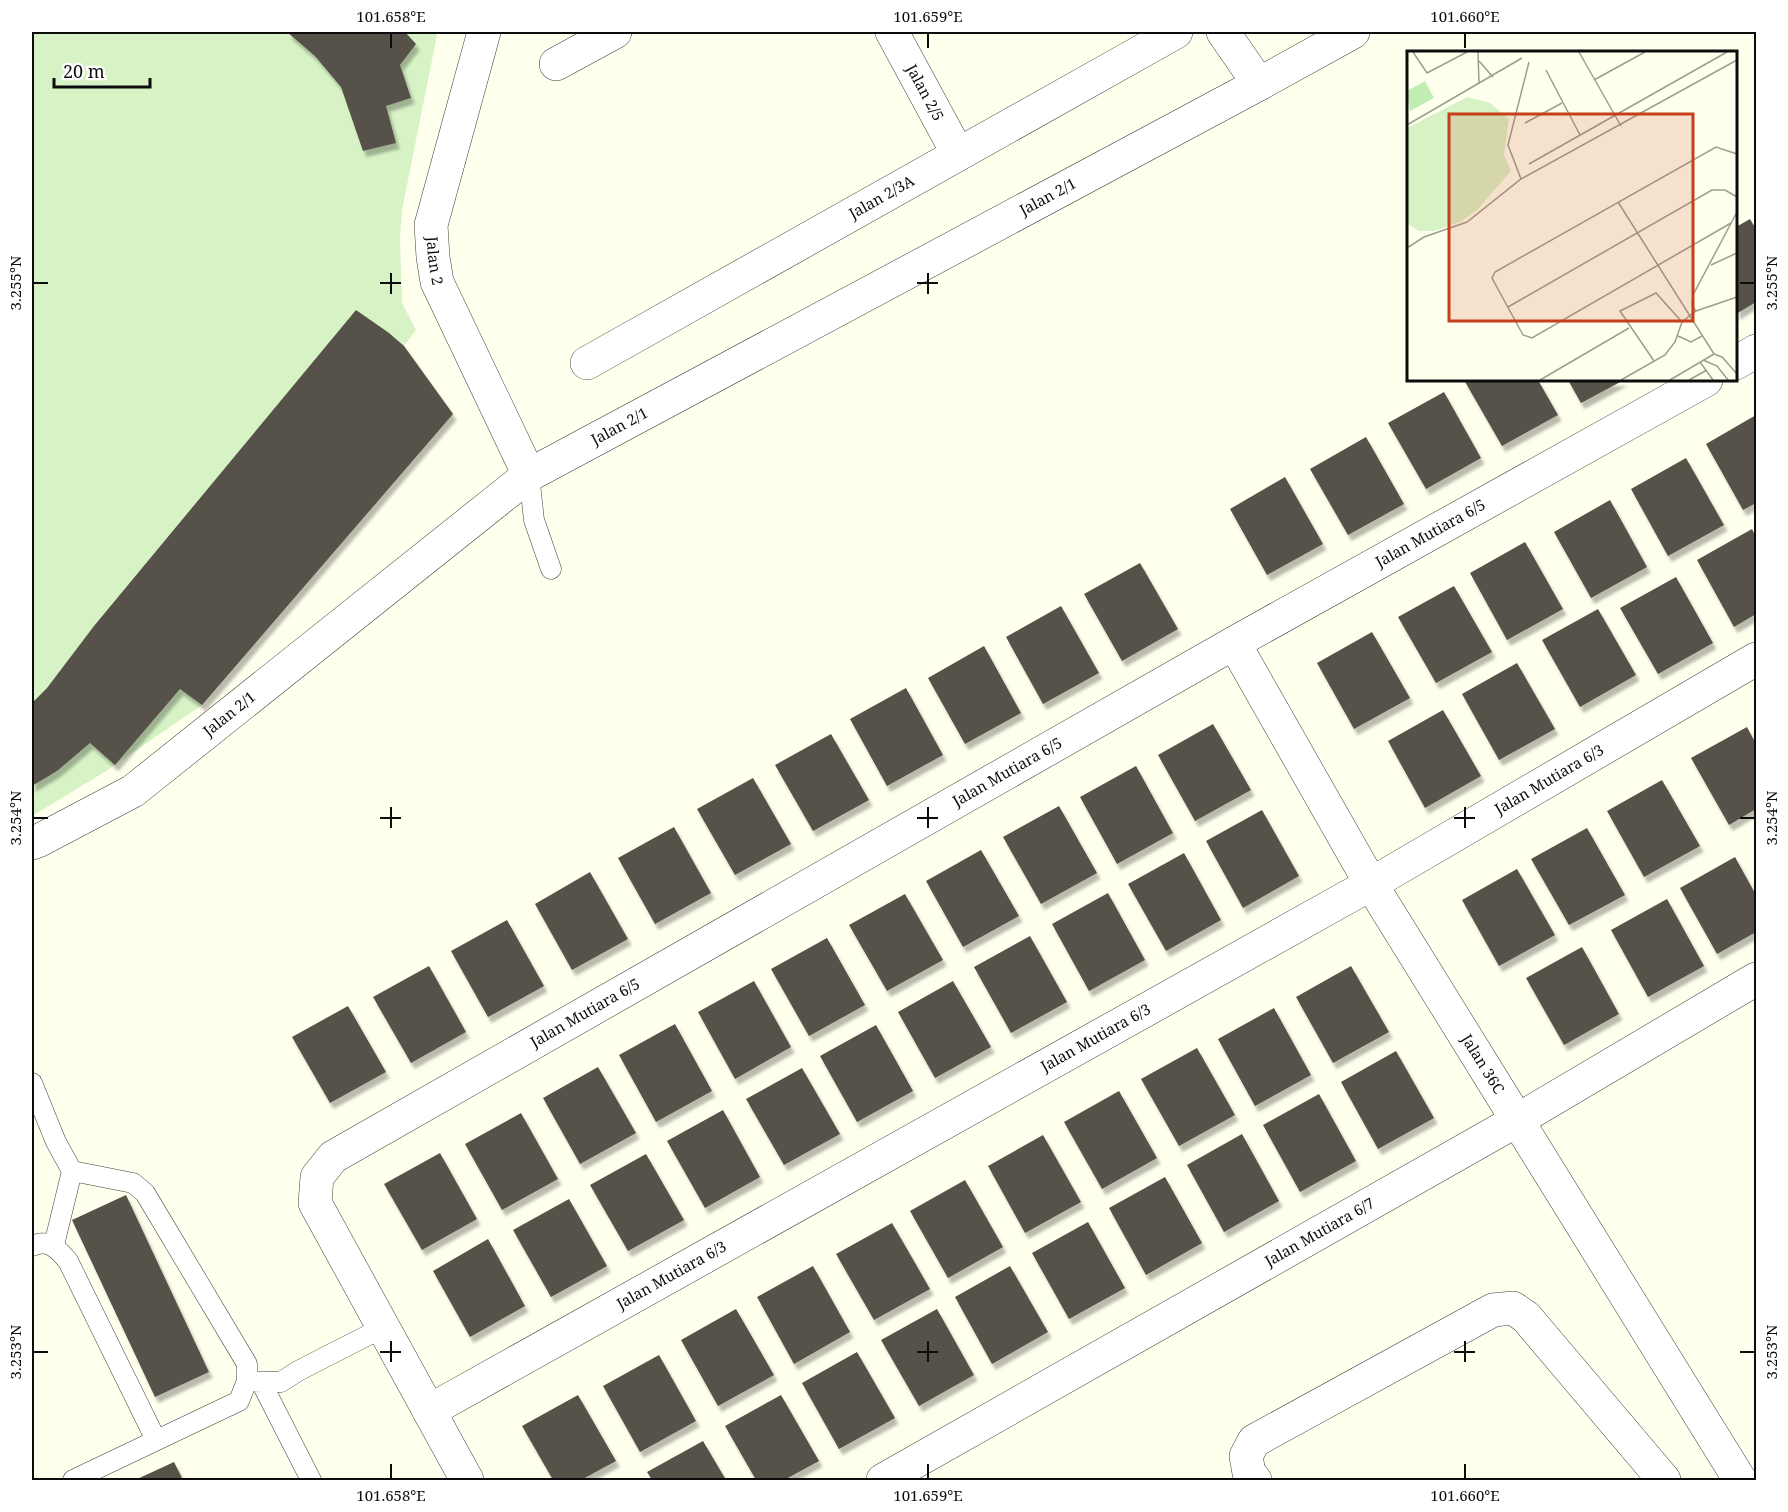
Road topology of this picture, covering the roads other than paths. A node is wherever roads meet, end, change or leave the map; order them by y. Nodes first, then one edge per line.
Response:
1 (484, 32) edge
2 (615, 32) edge
3 (891, 32) edge
4 (1176, 32) edge
5 (1223, 32) edge
6 (1353, 32) edge
7 (555, 64) dead end
8 (1258, 84) junction
9 (958, 154) junction
10 (1756, 351) edge
11 (1737, 362) edge
12 (587, 363) dead end
13 (1704, 381) edge
14 (529, 475) junction
15 (551, 569) dead end
16 (1234, 643) junction
17 (1756, 659) edge
18 (32, 843) edge
19 (1371, 884) junction
20 (1756, 979) edge
21 (32, 1083) edge
22 (1516, 1120) junction
23 (72, 1171) junction
24 (54, 1245) junction
25 (32, 1246) edge
26 (384, 1327) junction
27 (254, 1382) junction
28 (429, 1411) junction
29 (156, 1440) junction
30 (1252, 1477) edge
31 (73, 1480) edge
32 (310, 1480) edge
33 (467, 1480) edge
34 (883, 1480) edge
35 (1664, 1480) edge
36 (1740, 1480) edge

1 - 14 street, Jalan 2
2 - 7 street
3 - 9 street, Jalan 2/5
4 - 9 street, Jalan 2/3A
5 - 8 street
6 - 8 street, Jalan 2/1
8 - 14 street, Jalan 2/1
9 - 12 street, Jalan 2/3A
10 - 11 street
13 - 16 street, Jalan Mutiara 6/5
14 - 15 lane
14 - 18 street, Jalan 2/1
16 - 19 street, Jalan 36C
16 - 26 street, Jalan Mutiara 6/5
17 - 19 street, Jalan Mutiara 6/3
19 - 22 street, Jalan 36C
19 - 28 street, Jalan Mutiara 6/3
20 - 22 street, Jalan Mutiara 6/7
21 - 23 lane
22 - 34 street, Jalan Mutiara 6/7
22 - 36 street, Jalan 36C
23 - 24 lane
23 - 27 lane
24 - 25 lane
24 - 29 lane
26 - 27 lane
26 - 28 street
27 - 29 lane
27 - 32 lane
28 - 33 street
29 - 31 lane
30 - 35 street

